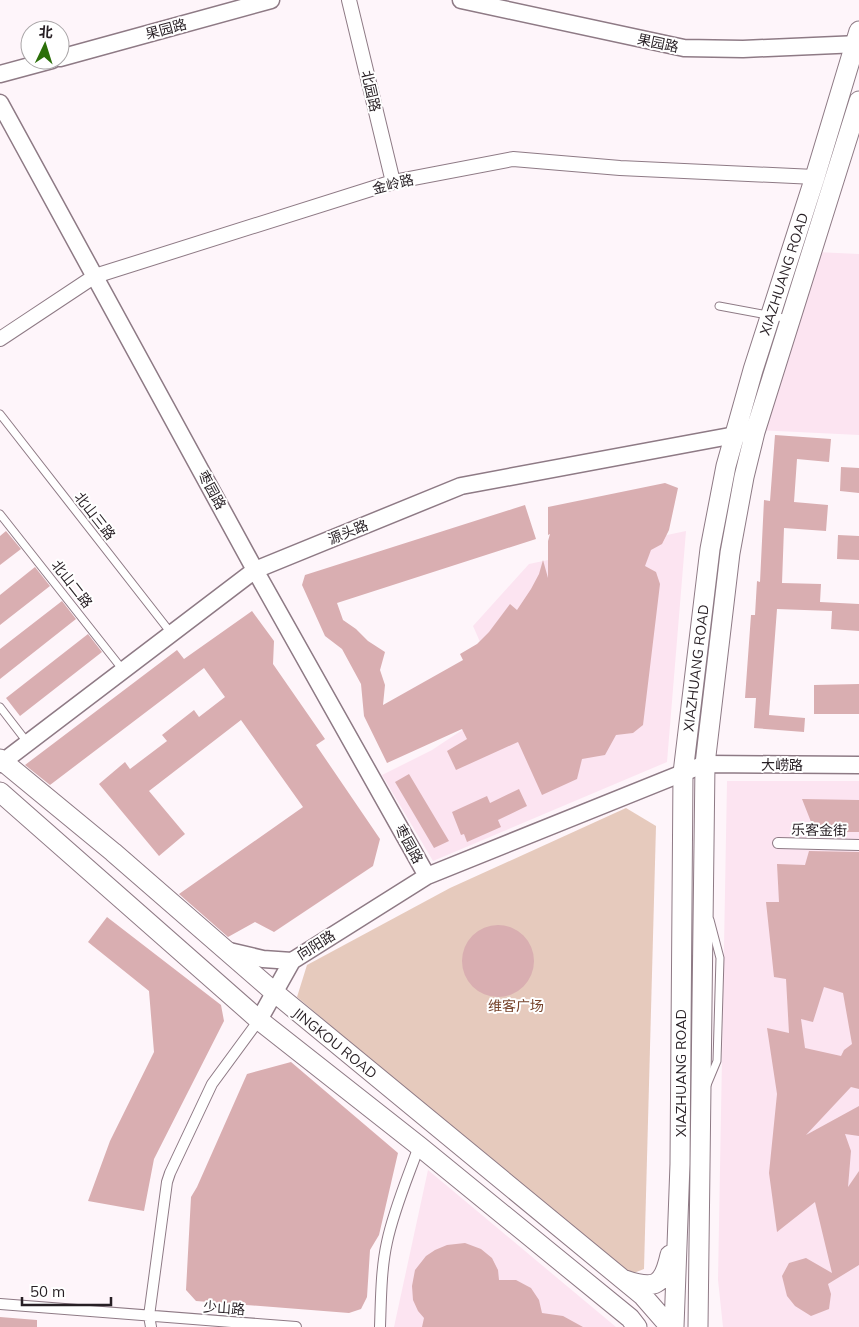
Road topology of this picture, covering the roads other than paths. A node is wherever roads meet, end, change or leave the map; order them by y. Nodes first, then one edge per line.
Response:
1 (271, 0) edge
2 (349, 0) edge
3 (461, 0) edge
4 (858, 40) edge
5 (70, 55) edge
6 (20, 69) edge
7 (0, 74) edge
8 (859, 101) edge
9 (0, 103) edge
10 (816, 177) junction
11 (393, 182) junction
12 (95, 276) junction
13 (719, 306) dead end
14 (770, 316) junction
15 (790, 320) junction
16 (0, 339) edge
17 (0, 414) edge
18 (755, 432) junction
19 (734, 434) junction
20 (0, 514) edge
21 (255, 570) junction
22 (171, 634) junction
23 (123, 670) junction
24 (0, 707) edge
25 (28, 742) junction
26 (1, 761) edge
27 (705, 764) junction
28 (859, 765) edge
29 (683, 773) junction
30 (0, 792) edge
31 (778, 844) dead end
32 (859, 845) edge
33 (427, 876) junction
34 (225, 950) junction
35 (292, 961) junction
36 (274, 992) junction
37 (259, 1020) junction
38 (419, 1146) junction
39 (677, 1235) junction
40 (622, 1279) junction
41 (0, 1304) edge
42 (150, 1322) edge
43 (296, 1327) edge
44 (380, 1327) edge
45 (637, 1327) edge
46 (670, 1327) edge
47 (674, 1327) edge
48 (698, 1327) edge

1 - 5 street, 果园路
2 - 11 street, 北园路
3 - 4 street, 果园路
4 - 10 main road, XIAZHUANG ROAD
6 - 7 street
8 - 15 main road, XIAZHUANG ROAD
9 - 12 street, 枣园路
10 - 11 street, 金岭路
10 - 14 main road, XIAZHUANG ROAD
11 - 12 street, 金岭路
12 - 16 street, 金岭路
12 - 21 street, 枣园路
13 - 14 lane
14 - 15 lane
14 - 19 main road, XIAZHUANG ROAD
15 - 18 main road, XIAZHUANG ROAD
17 - 22 lane, 北山三路
18 - 19 street, 源头路
18 - 27 main road, XIAZHUANG ROAD
19 - 21 street, 源头路
19 - 29 main road, XIAZHUANG ROAD
20 - 23 lane, 北山二路
21 - 22 street, 源头路
21 - 33 street, 枣园路
22 - 23 street, 源头路
23 - 25 street, 源头路
24 - 25 lane
25 - 26 street, 源头路
26 - 34 main road, JINGKOU ROAD
27 - 28 street, 大崂路
27 - 29 street, 向阳路
27 - 48 main road, XIAZHUANG ROAD
29 - 33 street, 向阳路
29 - 39 main road, XIAZHUANG ROAD
30 - 37 main road, JINGKOU ROAD
31 - 32 street, 乐客金街
33 - 35 street, 向阳路
34 - 35 street
34 - 36 main road, JINGKOU ROAD
35 - 36 street, 向阳路
36 - 37 street, 向阳路
36 - 40 main road, JINGKOU ROAD
37 - 38 main road, JINGKOU ROAD
37 - 42 street, 向阳路
38 - 44 street
38 - 45 main road, JINGKOU ROAD
39 - 40 main road
39 - 47 main road, XIAZHUANG ROAD
40 - 46 main road, JINGKOU ROAD
41 - 42 street, 少山路
42 - 43 street, 少山路

